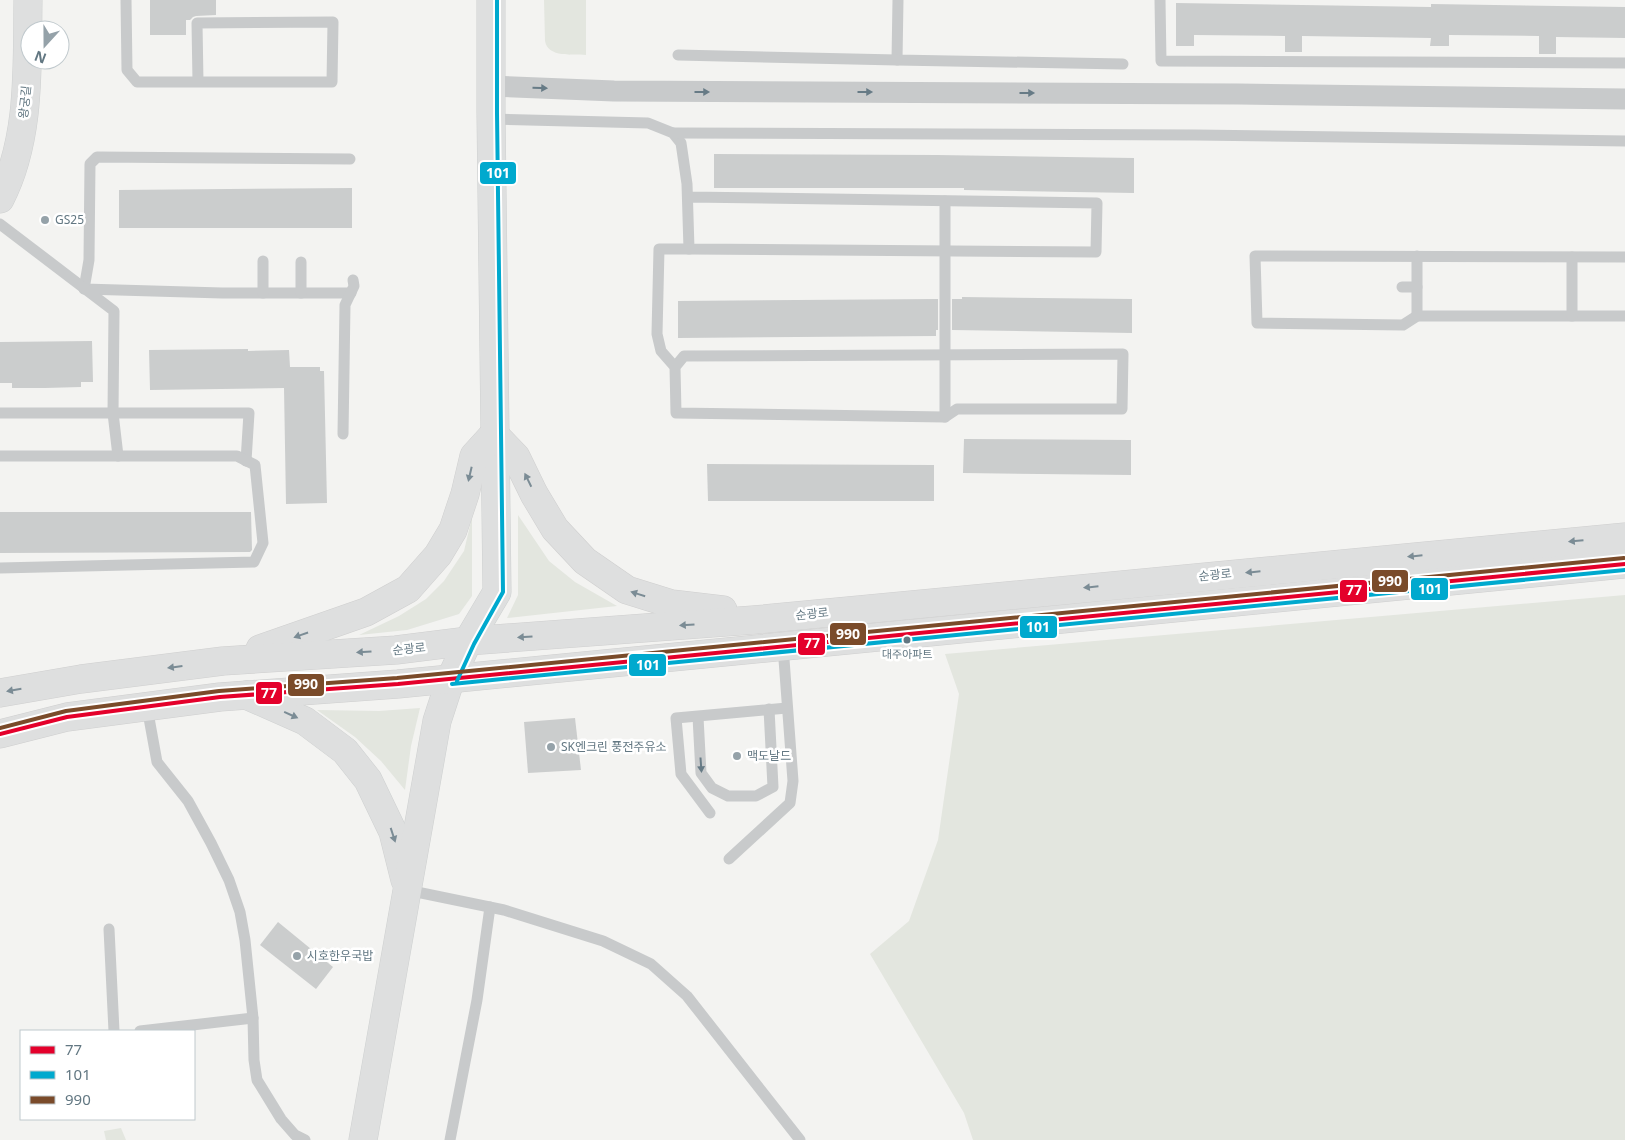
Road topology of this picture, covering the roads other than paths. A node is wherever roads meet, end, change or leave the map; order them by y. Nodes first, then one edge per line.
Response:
1 (28, 0) edge
2 (126, 0) edge
3 (491, 0) edge
4 (898, 0) edge
5 (1160, 0) edge
6 (678, 55) dead end
7 (898, 60) junction
8 (1625, 63) edge
9 (1123, 64) dead end
10 (198, 82) junction
11 (491, 86) junction
12 (1625, 99) edge
13 (491, 119) junction
14 (673, 134) junction
15 (1625, 141) edge
16 (350, 159) dead end
17 (688, 197) junction
18 (0, 200) edge
19 (945, 201) junction
20 (0, 224) edge
21 (688, 249) junction
22 (946, 251) junction
23 (1417, 256) junction
24 (1572, 257) junction
25 (1625, 257) edge
26 (263, 261) dead end
27 (301, 262) dead end
28 (353, 280) dead end
29 (1402, 287) dead end
30 (1417, 287) junction
31 (84, 289) junction
32 (263, 293) junction
33 (301, 293) junction
34 (351, 293) junction
35 (1417, 316) junction
36 (1572, 316) junction
37 (1625, 316) edge
38 (945, 354) junction
39 (675, 367) junction
40 (0, 413) edge
41 (113, 413) junction
42 (945, 417) junction
43 (343, 434) dead end
44 (494, 434) junction
45 (0, 456) edge
46 (118, 456) junction
47 (246, 461) junction
48 (1625, 537) edge
49 (1625, 564) edge
50 (0, 568) edge
51 (754, 620) junction
52 (468, 642) junction
53 (783, 646) junction
54 (223, 661) junction
55 (451, 678) junction
56 (0, 693) edge
57 (246, 696) junction
58 (147, 707) junction
59 (787, 708) junction
60 (769, 709) junction
61 (698, 716) junction
62 (0, 734) edge
63 (710, 814) dead end
64 (729, 859) dead end
65 (407, 890) junction
66 (490, 907) junction
67 (109, 929) dead end
68 (253, 1018) junction
69 (114, 1030) edge
70 (149, 1030) edge
71 (305, 1140) edge
72 (363, 1140) edge
73 (450, 1140) edge
74 (800, 1140) edge

1 - 18 main road, 왕궁길
2 - 10 lane
3 - 11 main road
4 - 7 lane
5 - 8 lane
6 - 7 lane
7 - 9 lane
10 - 10 lane
11 -> 12 street
11 - 13 main road
13 - 14 lane
13 - 44 main road
14 - 15 lane
14 - 17 lane
16 - 31 lane
17 - 19 lane
17 - 21 lane
19 - 22 lane
19 - 22 lane
20 - 31 lane
21 - 22 lane
21 - 39 lane
22 - 38 lane
23 - 24 lane
23 - 30 lane
23 - 35 lane
24 - 25 lane
24 - 36 lane
26 - 32 lane
27 - 33 lane
28 - 34 lane
29 - 30 lane
30 - 35 lane
31 - 32 lane
31 - 41 lane
32 - 33 lane
33 - 34 lane
34 - 43 lane
35 - 36 lane
36 - 37 lane
38 - 39 lane
38 - 42 lane
38 - 42 lane
39 - 42 lane
40 - 41 lane
41 - 46 lane
41 - 47 lane
51 -> 44 main road
44 - 52 main road
44 -> 54 main road
45 - 46 lane
46 - 47 lane
47 - 50 lane
48 -> 51 main road, 순광로
49 - 53 main road
51 -> 52 main road, 순광로
52 -> 54 main road, 순광로
52 - 55 main road
53 - 55 main road
53 - 59 lane
54 -> 56 main road, 순광로
55 - 57 main road
55 - 65 main road
57 - 58 main road
57 -> 65 main road
58 - 62 main road
58 - 68 lane
59 - 60 lane
59 - 64 lane
60 - 61 lane
61 -> 60 lane
61 - 63 lane
65 - 66 lane
65 - 72 main road
66 - 73 lane
66 - 74 lane
67 - 69 lane
68 - 70 lane
68 - 71 lane

